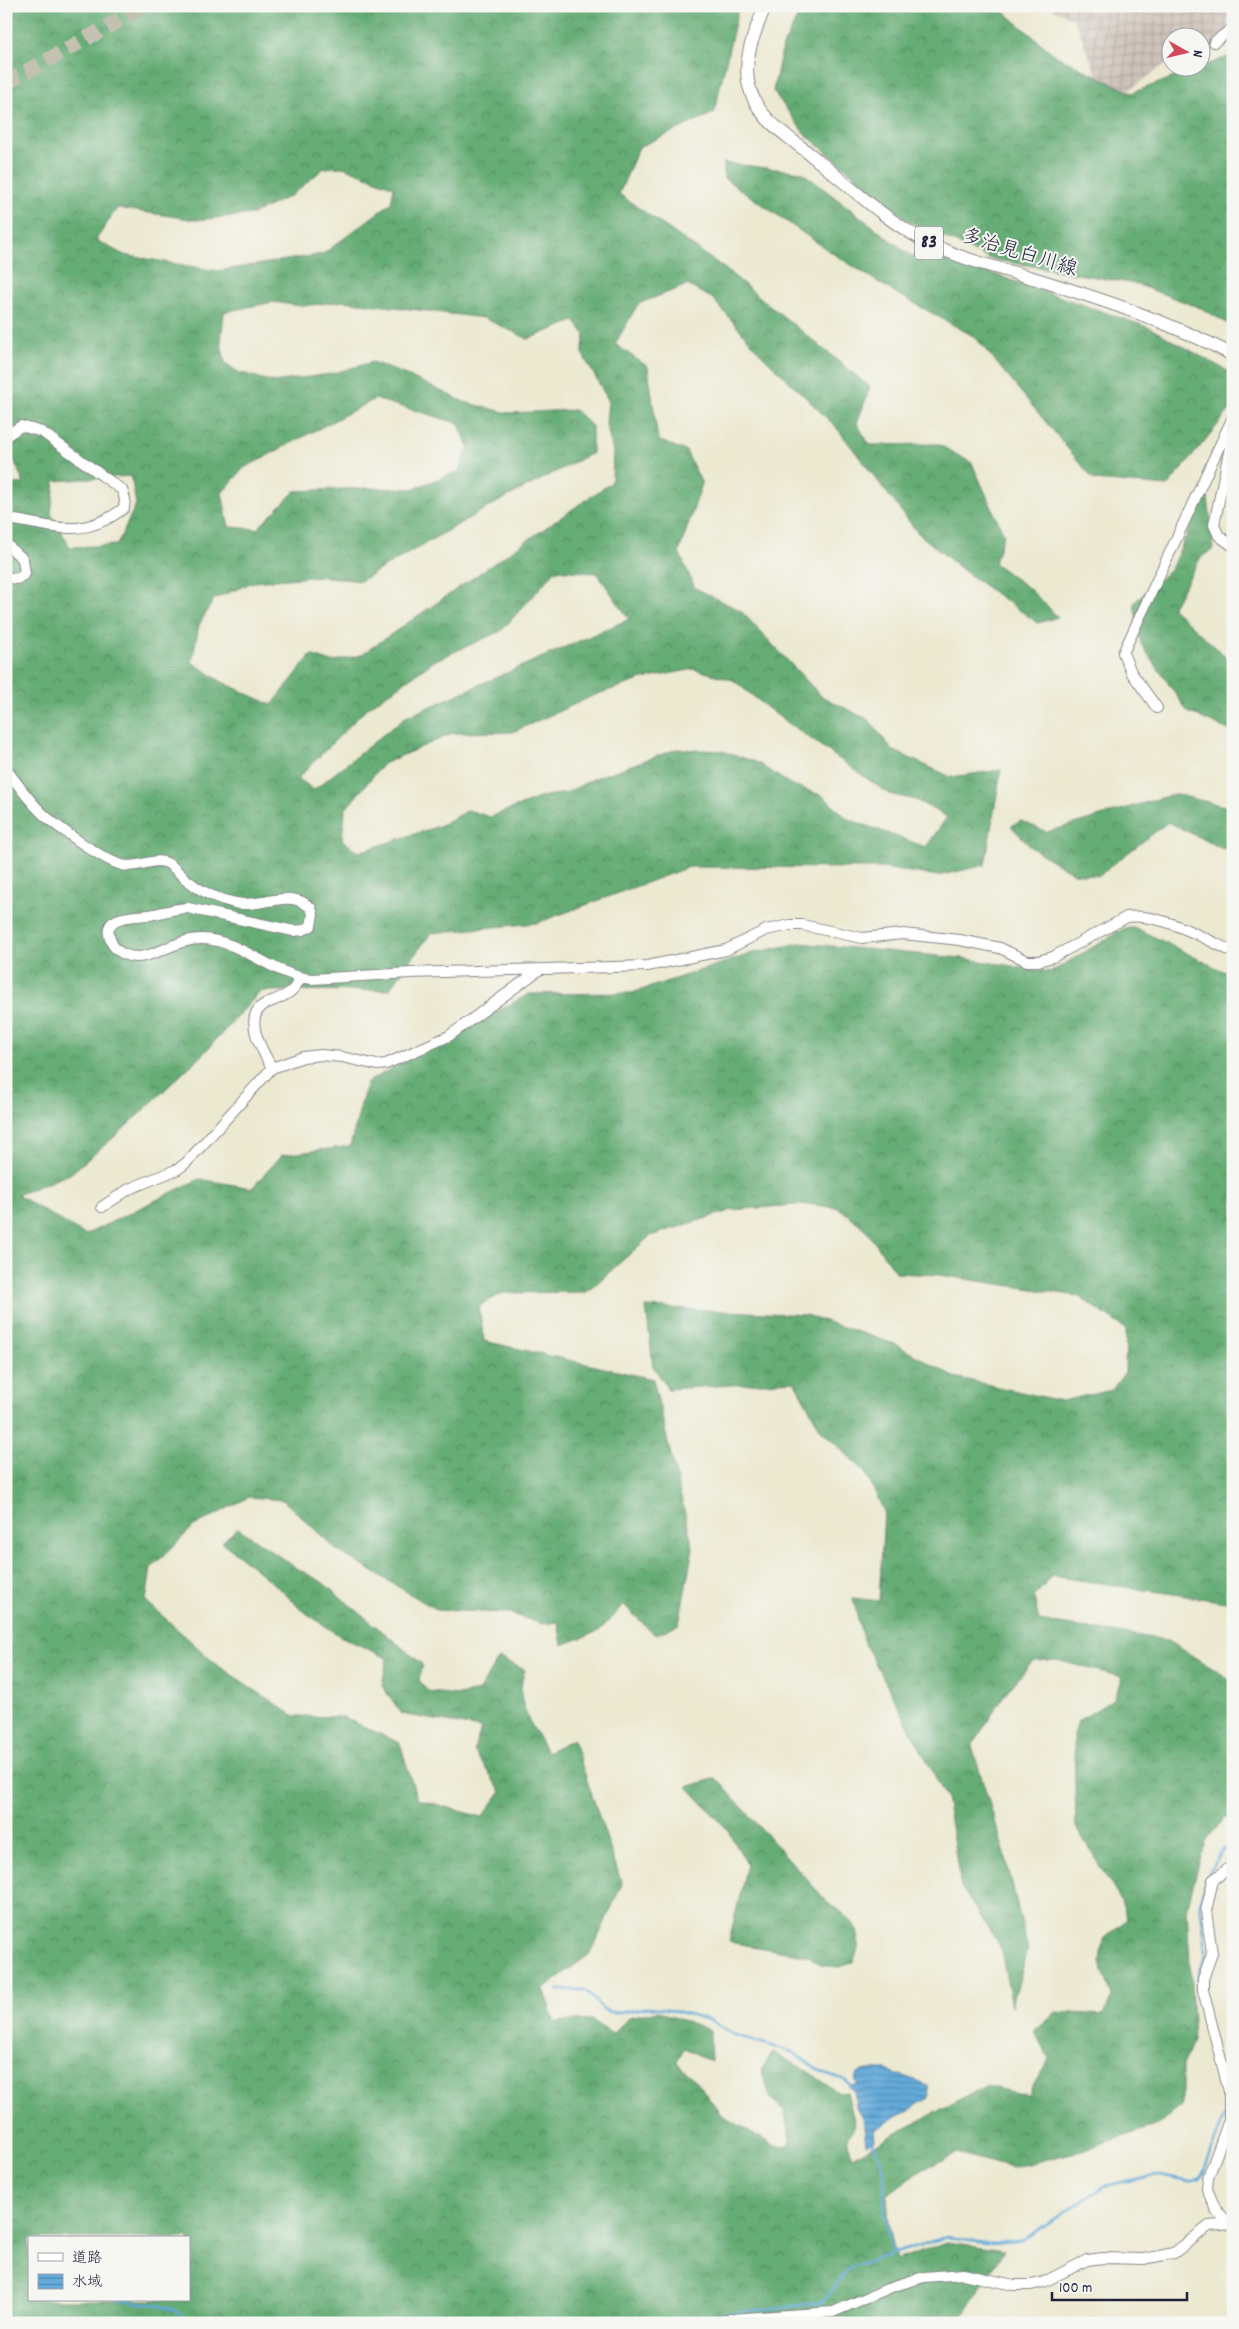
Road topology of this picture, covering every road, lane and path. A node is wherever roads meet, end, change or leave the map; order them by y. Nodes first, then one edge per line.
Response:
1 (764, 6) edge
2 (1233, 28) edge
3 (1214, 42) dead end
4 (1233, 355) edge
5 (1233, 416) edge
6 (1224, 434) junction
7 (6, 436) edge
8 (6, 522) edge
9 (6, 544) edge
10 (1233, 546) edge
11 (6, 577) edge
12 (1157, 708) dead end
13 (6, 769) edge
14 (1233, 952) edge
15 (539, 970) junction
16 (300, 978) junction
17 (272, 1068) junction
18 (102, 1207) dead end
19 (1233, 1865) edge
20 (1231, 2224) edge
21 (1233, 2276) edge
22 (712, 2323) edge
23 (1231, 2323) edge

1 - 4 main road, 多治見白川線 / 83
2 - 3 street
5 - 6 street
6 - 10 street
6 - 12 street
7 - 8 street
9 - 11 street
13 - 16 street
14 - 15 street
15 - 16 street
15 - 17 street
16 - 17 street
17 - 18 street
19 - 20 street
20 - 22 street
21 - 23 street

